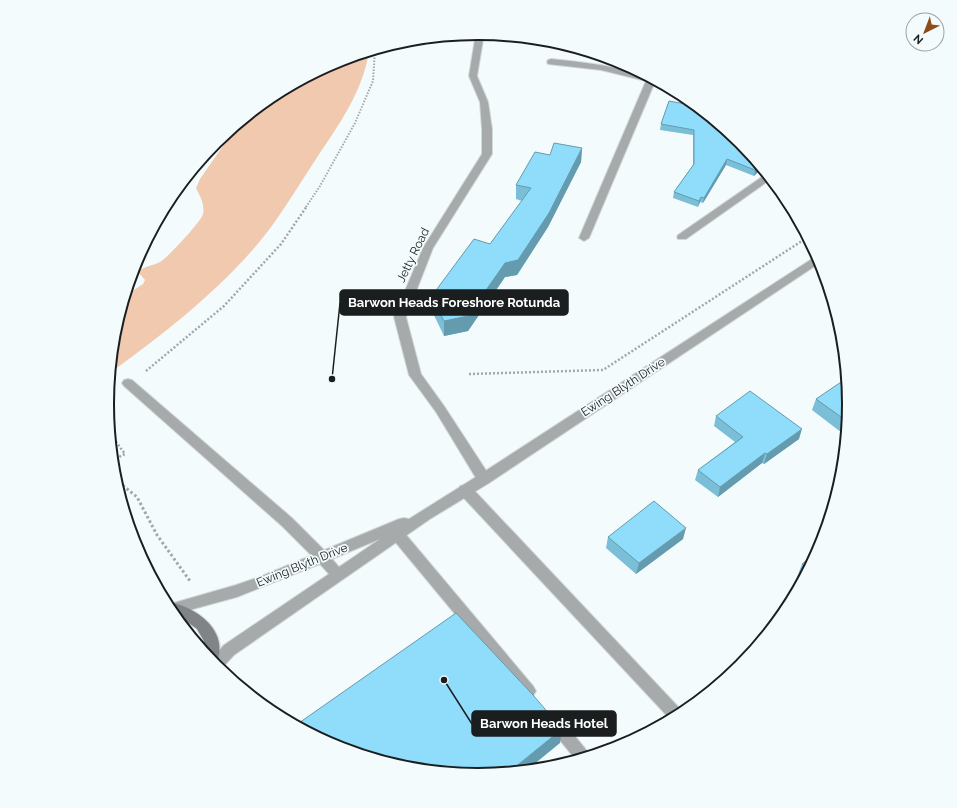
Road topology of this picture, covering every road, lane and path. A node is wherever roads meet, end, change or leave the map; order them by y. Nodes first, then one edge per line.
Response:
1 (479, 40) edge
2 (375, 55) edge
3 (551, 62) dead end
4 (635, 76) edge
5 (650, 84) edge
6 (765, 179) edge
7 (682, 237) dead end
8 (584, 238) dead end
9 (803, 240) edge
10 (813, 262) edge
11 (469, 374) dead end
12 (128, 383) joint
13 (117, 443) edge
14 (119, 457) edge
15 (484, 479) junction
16 (124, 486) edge
17 (465, 490) junction
18 (425, 515) junction
19 (397, 534) junction
20 (322, 557) junction
21 (338, 575) junction
22 (204, 601) junction
23 (177, 607) edge
24 (179, 611) edge
25 (210, 650) edge
26 (220, 660) edge
27 (674, 711) edge
28 (580, 754) edge

1 - 15 street, Jetty Road
2 - 12 path
3 - 4 street
5 - 8 street
6 - 7 street
9 - 11 path
10 - 15 street, Ewing Blyth Drive
12 - 20 street
13 - 14 path
15 - 17 street, Ewing Blyth Drive
16 - 22 path
17 - 18 street, Ewing Blyth Drive
17 - 27 street
18 - 19 street, Ewing Blyth Drive
18 - 20 street, Ewing Blyth Drive
19 - 21 street, Ewing Blyth Drive
19 - 28 street
20 - 21 street
20 - 22 street, Ewing Blyth Drive
21 - 26 street, Ewing Blyth Drive
22 - 23 street, Ewing Blyth Drive
24 - 25 main road

